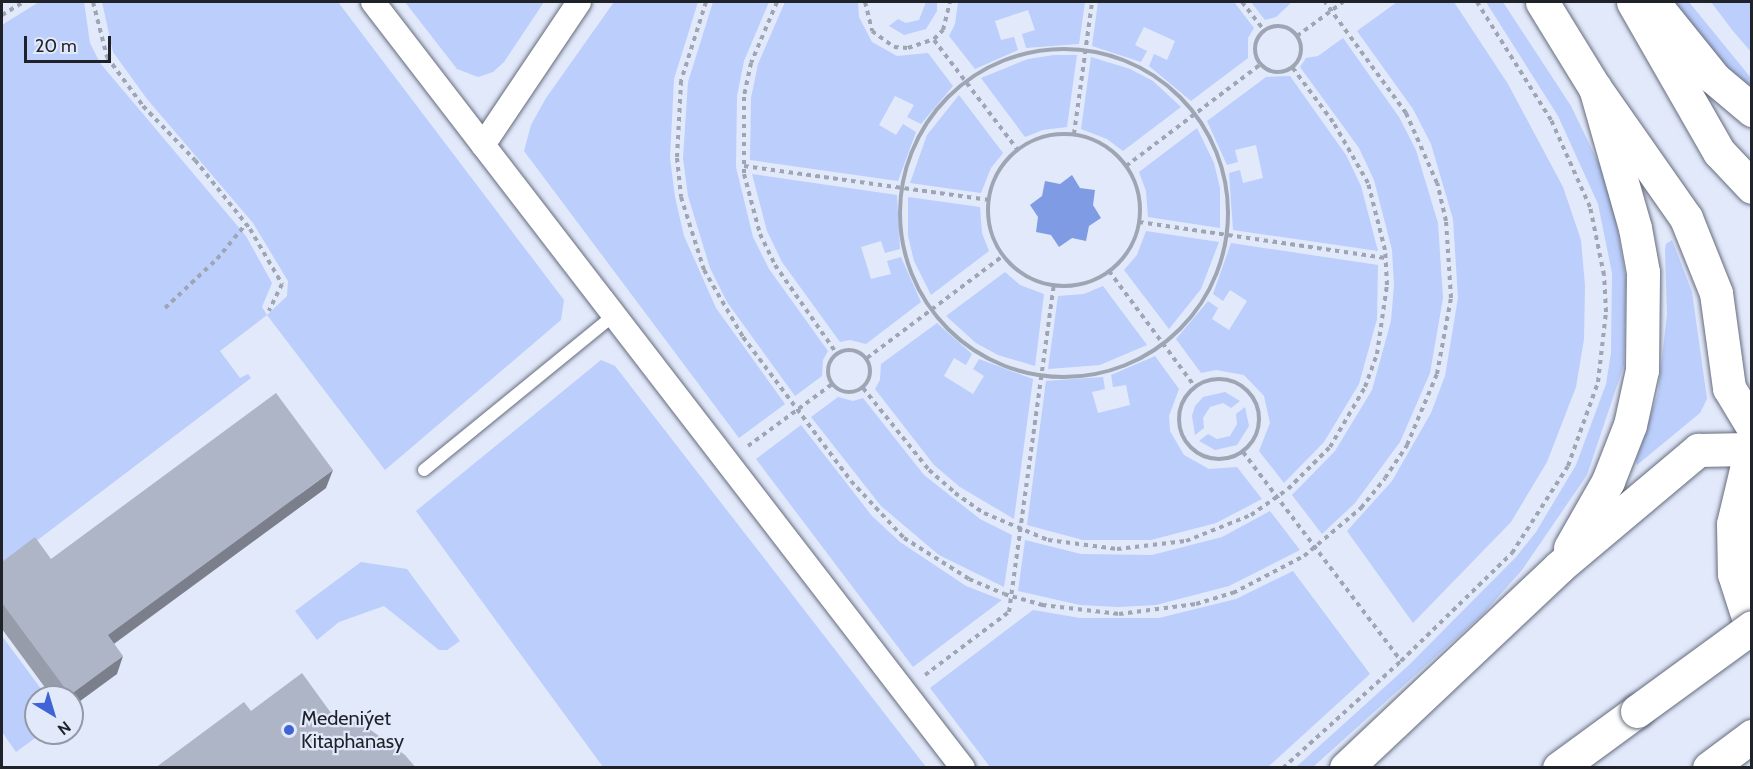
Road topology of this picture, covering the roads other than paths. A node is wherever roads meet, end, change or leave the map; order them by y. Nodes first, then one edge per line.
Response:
1 (373, 2) edge
2 (579, 2) edge
3 (1542, 2) edge
4 (1633, 2) edge
5 (1653, 2) edge
6 (1595, 88) junction
7 (1752, 110) edge
8 (483, 145) junction
9 (1752, 187) edge
10 (614, 315) junction
11 (1751, 440) edge
12 (424, 470) dead end
13 (1559, 567) junction
14 (1752, 629) edge
15 (1752, 736) edge
16 (963, 768) edge
17 (1346, 768) edge
18 (1559, 768) edge
19 (1709, 768) edge

1 - 8 street
2 - 8 street
3 - 6 main road
4 - 9 main road
5 - 7 main road
6 - 11 main road
6 - 13 main road
8 - 10 street
10 - 12 lane
10 - 16 street
11 - 13 main road
11 - 14 main road
13 - 17 main road
14 - 18 main road, bridge
15 - 19 main road

